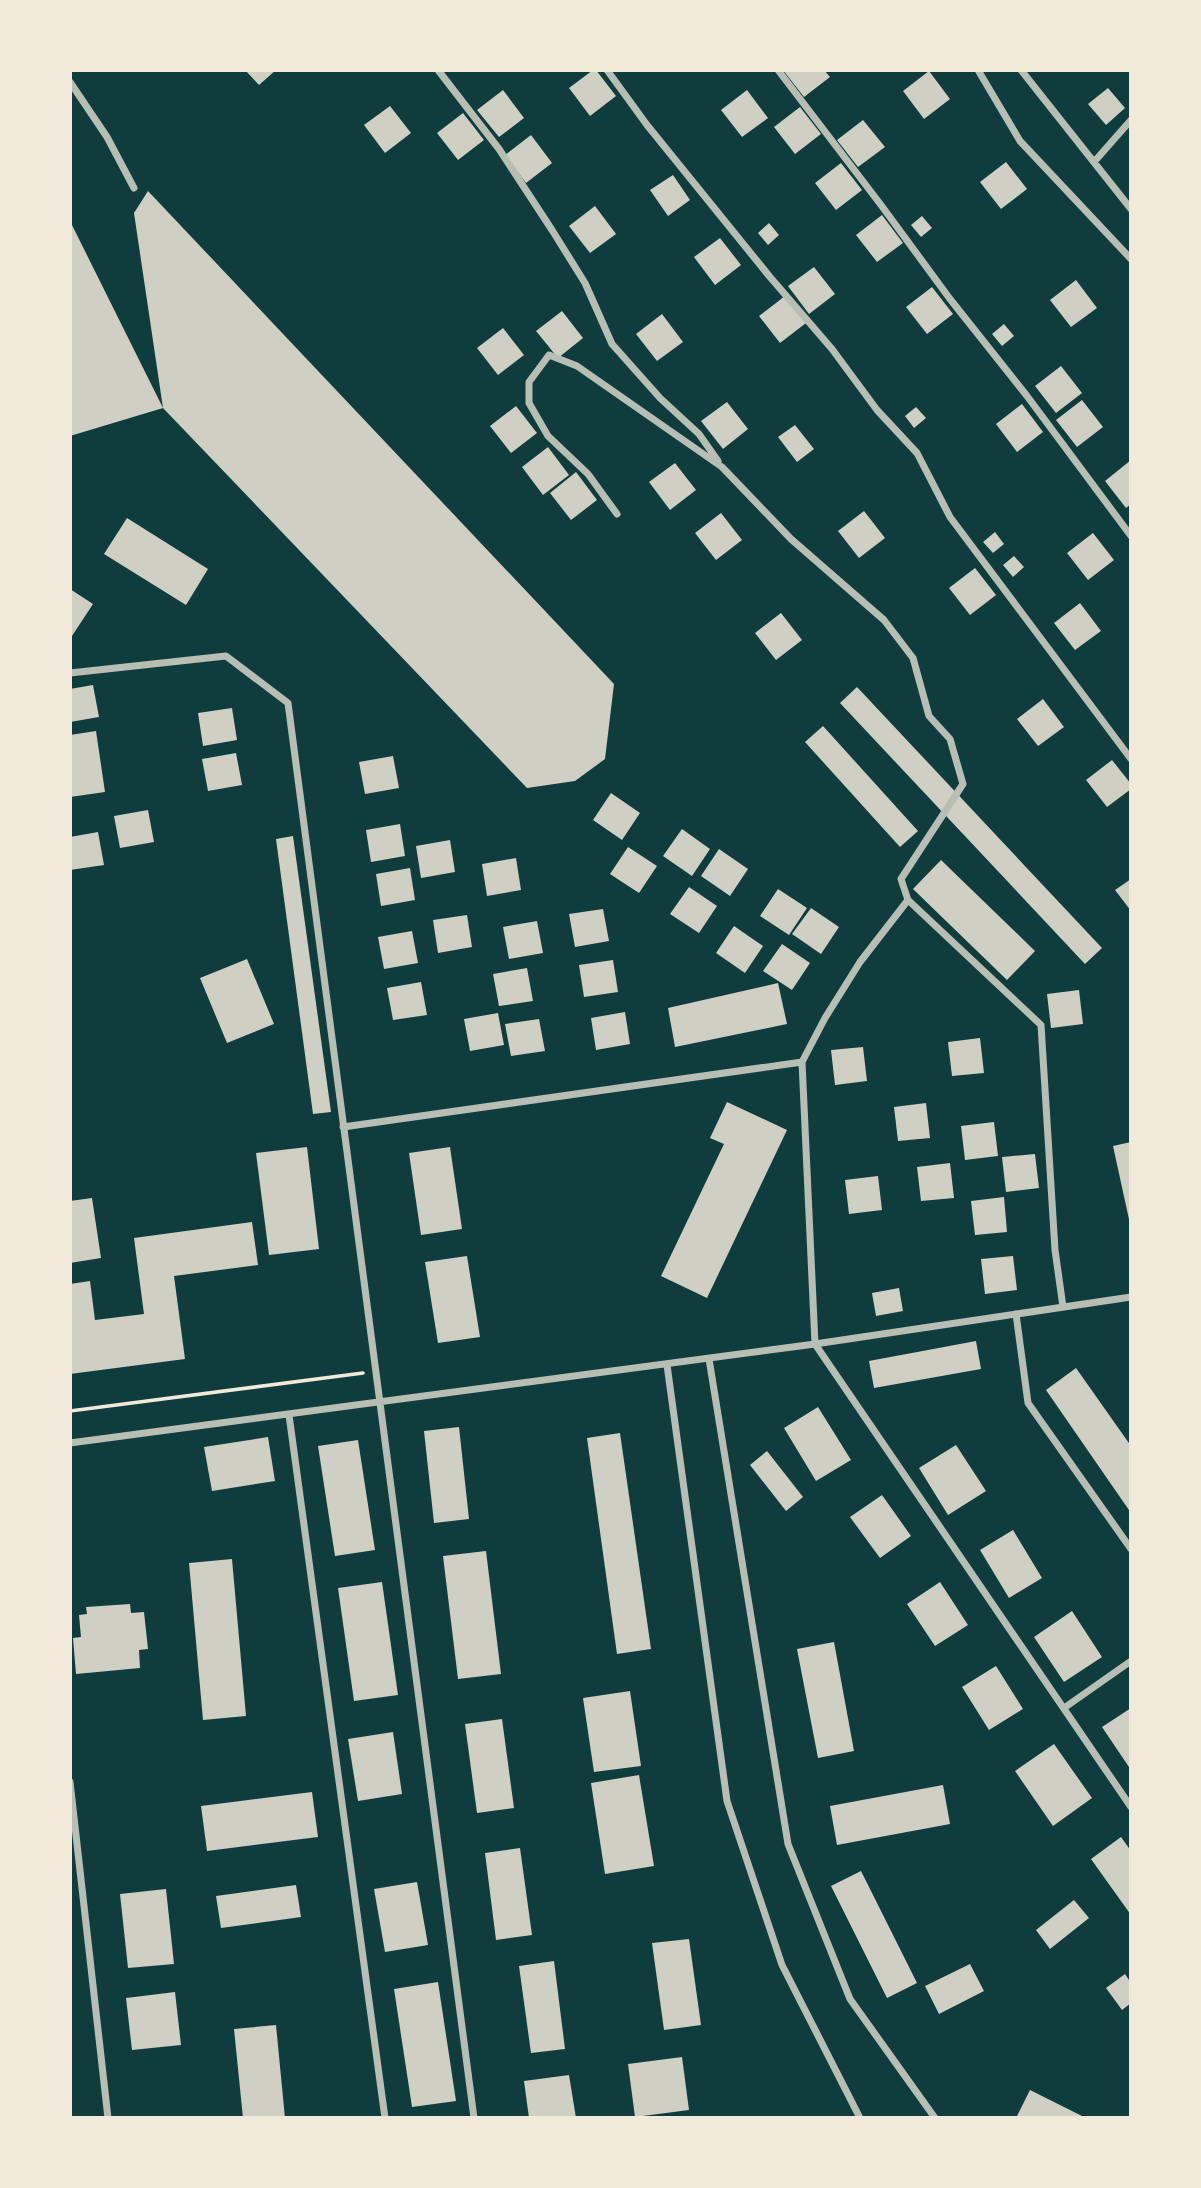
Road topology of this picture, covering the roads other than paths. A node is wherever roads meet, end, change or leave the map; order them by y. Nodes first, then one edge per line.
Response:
1 (438, 70) edge
2 (607, 70) edge
3 (778, 70) edge
4 (978, 70) edge
5 (1021, 70) edge
6 (70, 82) edge
7 (1131, 120) edge
8 (1094, 162) junction
9 (134, 188) dead end
10 (1131, 209) edge
11 (1131, 259) edge
12 (722, 467) junction
13 (617, 514) dead end
14 (1131, 536) edge
15 (70, 673) edge
16 (1131, 759) edge
17 (908, 900) junction
18 (802, 1062) junction
19 (343, 1127) junction
20 (1131, 1297) edge
21 (1063, 1307) junction
22 (1016, 1314) junction
23 (815, 1344) junction
24 (709, 1359) junction
25 (667, 1365) junction
26 (379, 1403) junction
27 (289, 1415) junction
28 (70, 1443) edge
29 (1131, 1549) edge
30 (1131, 1661) edge
31 (1064, 1708) junction
32 (70, 1782) edge
33 (1131, 1807) edge
34 (108, 2118) edge
35 (385, 2118) edge
36 (474, 2118) edge
37 (860, 2118) edge
38 (935, 2118) edge

1 - 12 street
2 - 16 street
3 - 14 street
4 - 11 street
5 - 8 street
6 - 9 street
7 - 8 street
8 - 10 street
12 - 13 street
12 - 17 street
15 - 19 street
17 - 18 street
17 - 21 street
18 - 19 street
18 - 23 street
19 - 26 street
20 - 21 street
21 - 22 street
22 - 23 street
22 - 29 street
23 - 24 street
23 - 31 street
24 - 25 street
24 - 38 street
25 - 26 street
25 - 37 street
26 - 27 street
26 - 36 street
27 - 28 street
27 - 35 street
30 - 31 street
31 - 33 street
32 - 34 street

